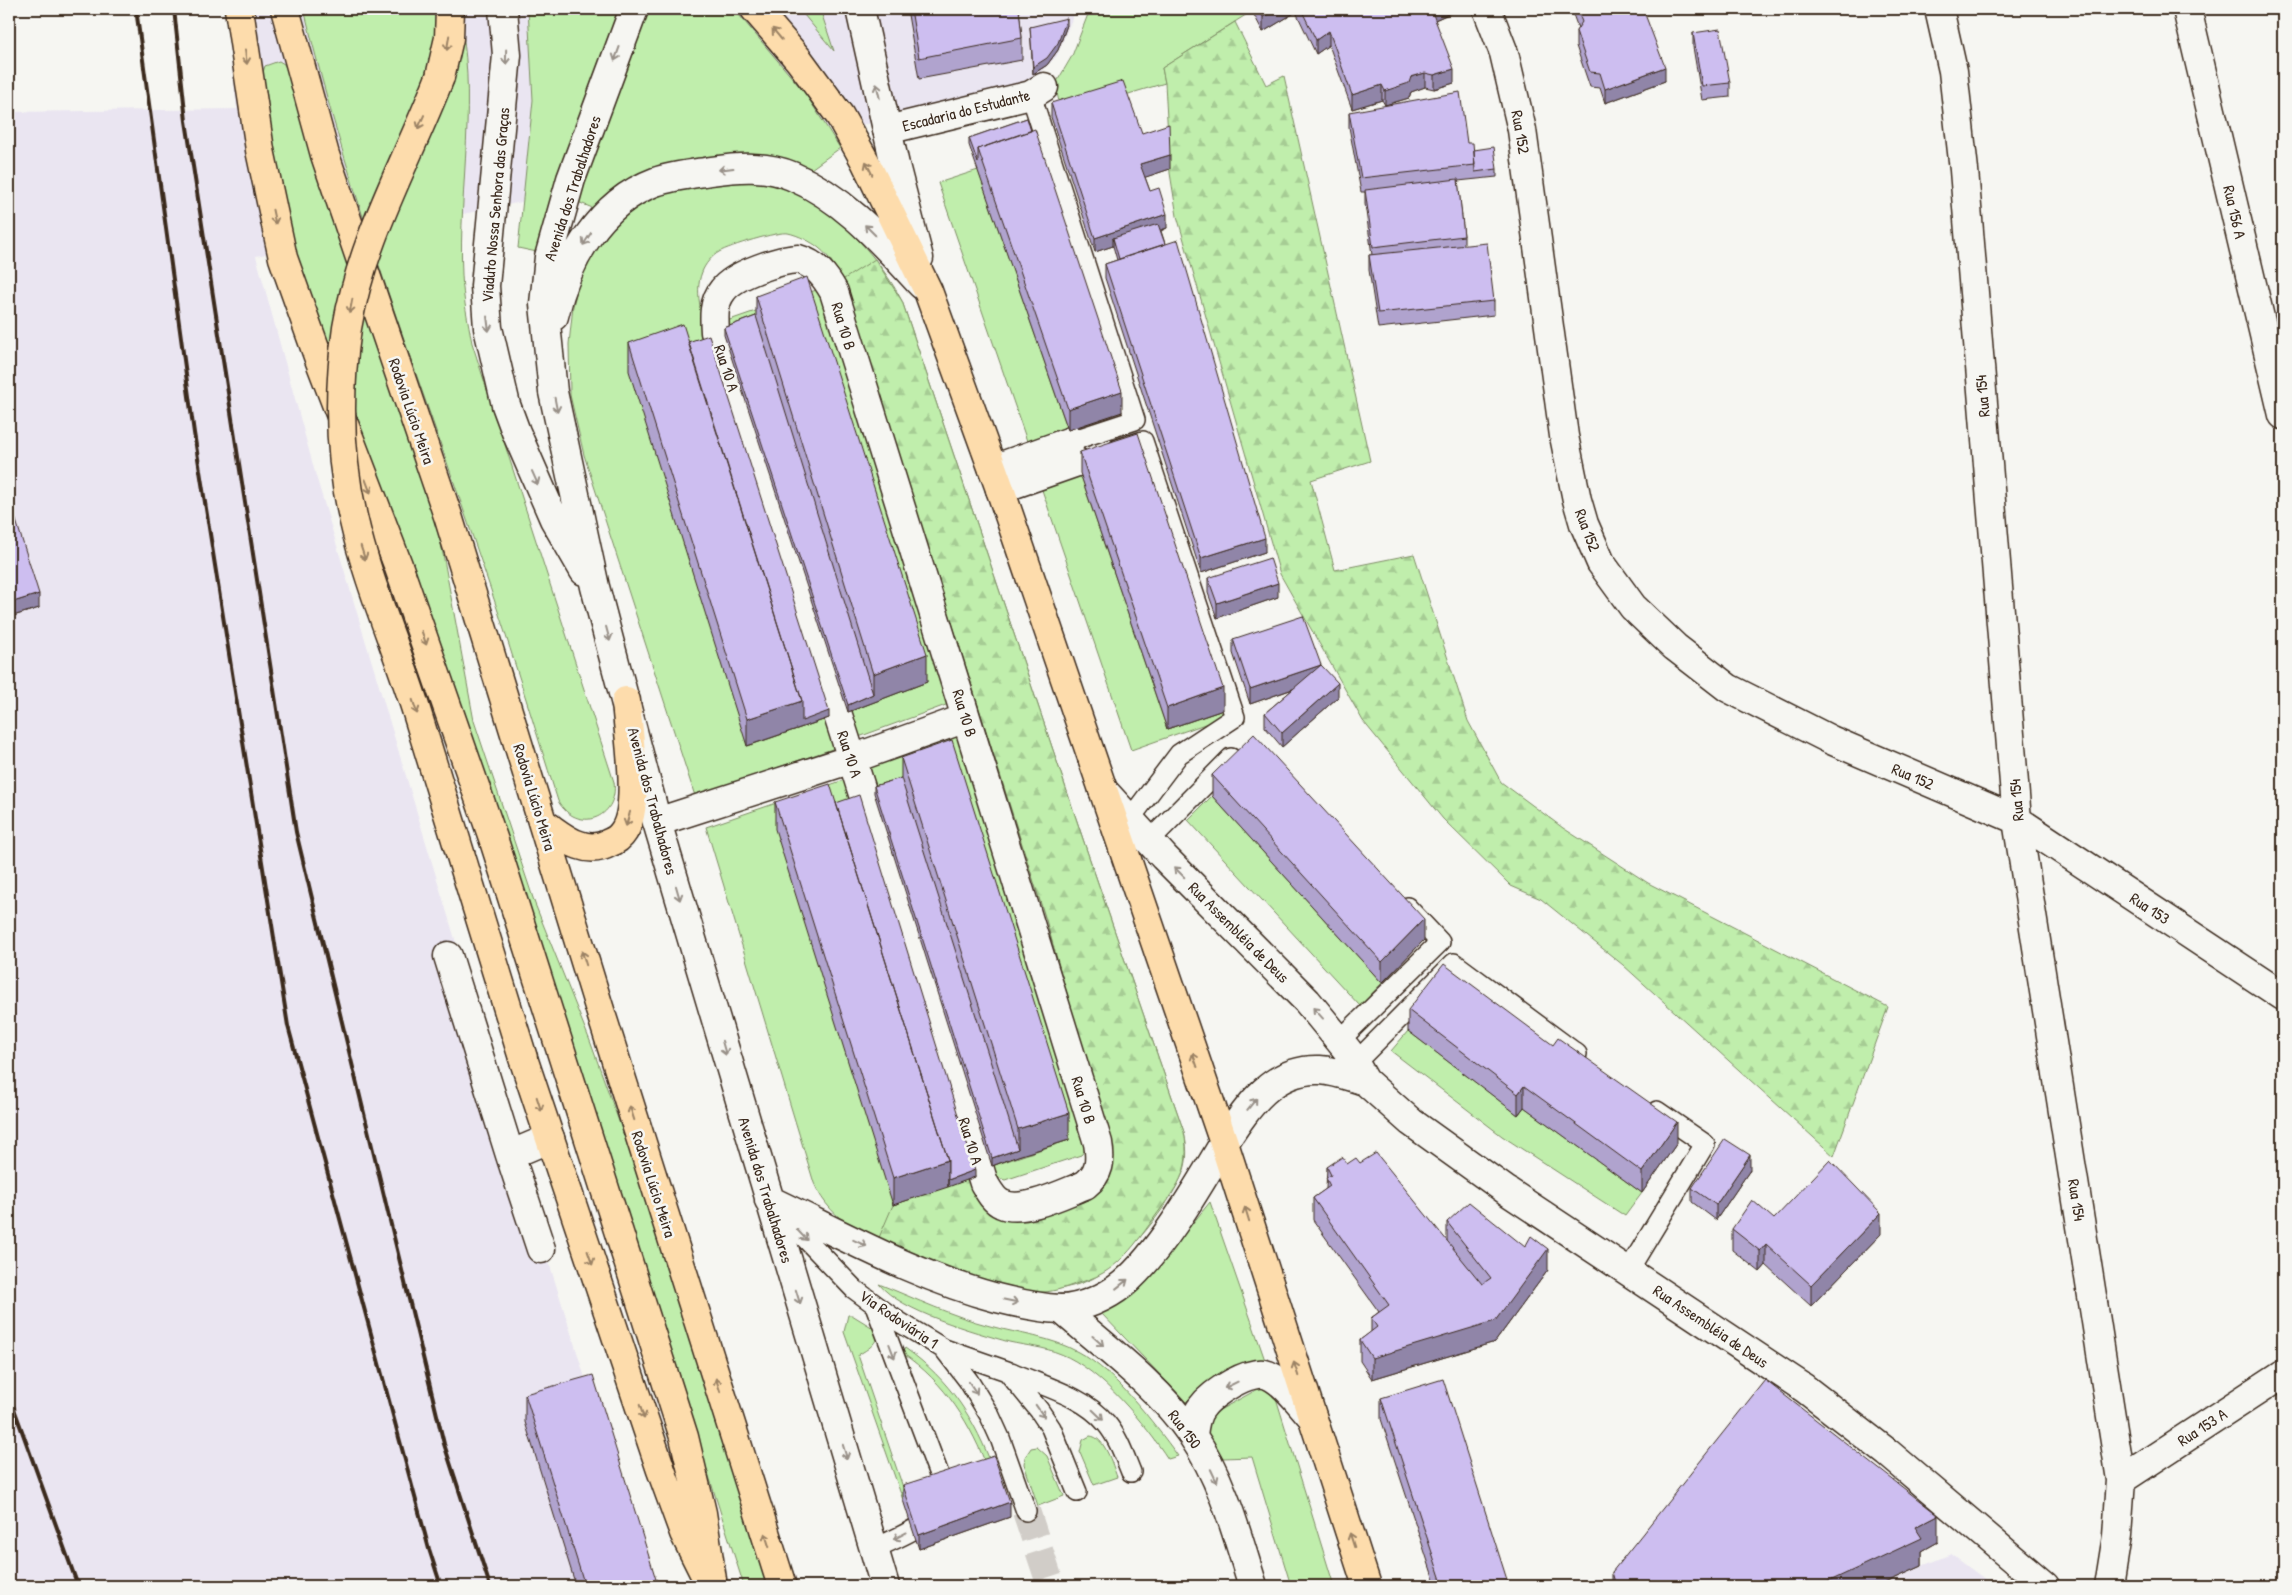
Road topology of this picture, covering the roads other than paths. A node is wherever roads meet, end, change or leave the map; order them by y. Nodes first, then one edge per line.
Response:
1 (239, 9) edge
2 (285, 9) edge
3 (450, 9) edge
4 (503, 9) edge
5 (634, 9) edge
6 (755, 9) edge
7 (860, 9) edge
8 (1487, 9) edge
9 (1939, 9) edge
10 (2186, 9) edge
11 (1038, 91) joint
12 (887, 130) junction
13 (760, 268) joint
14 (928, 291) junction
15 (549, 357) junction
16 (2283, 415) edge
17 (1087, 453) junction
18 (996, 479) junction
19 (595, 587) junction
20 (626, 701) junction
21 (966, 718) junction
22 (1246, 743) edge
23 (852, 759) junction
24 (1103, 790) junction
25 (1130, 820) junction
26 (2017, 820) junction
27 (657, 822) junction
28 (543, 823) junction
29 (1149, 841) junction
30 (1393, 891) edge
31 (448, 956) dead end
32 (2283, 996) edge
33 (1340, 1040) junction
34 (1591, 1064) edge
35 (1360, 1072) junction
36 (1640, 1098) edge
37 (550, 1138) junction
38 (1224, 1143) junction
39 (510, 1155) junction
40 (1054, 1196) joint
41 (769, 1200) junction
42 (541, 1250) dead end
43 (1628, 1271) junction
44 (875, 1306) junction
45 (1061, 1309) junction
46 (944, 1349) junction
47 (1007, 1371) junction
48 (2283, 1374) edge
49 (1312, 1417) junction
50 (1193, 1436) junction
51 (1131, 1472) dead end
52 (2121, 1480) junction
53 (1076, 1492) dead end
54 (1026, 1511) tunnel mouth
55 (874, 1549) junction
56 (713, 1586) edge
57 (782, 1586) edge
58 (885, 1586) edge
59 (1253, 1586) edge
60 (1367, 1586) edge
61 (2046, 1586) edge
62 (2109, 1586) edge

1 -> 56 main road
2 - 28 main road, Rodovia Lúcio Meira
3 -> 37 main road, bridge
4 -> 19 street, Viaduto Nossa Senhora das Graças
5 -> 15 street, Avenida dos Trabalhadores
14 -> 6 main road
12 -> 7 street
8 - 26 street, Rua 152
9 - 26 street, Rua 154
10 - 16 street, Rua 156 A
11 - 12 street, Escadaria do Estudante
11 - 17 lane
12 - 14 street
13 - 21 street, Rua 10 B
13 - 23 street, Rua 10 A
14 -> 15 street
14 - 18 main road
15 -> 19 street, Avenida dos Trabalhadores
17 - 18 street
17 - 25 lane
18 - 24 main road
19 -> 20 street, Avenida dos Trabalhadores
20 - 27 street, Avenida dos Trabalhadores
20 -> 28 main road
21 - 23 street
21 - 40 street, Rua 10 B
22 - 29 lane
23 - 27 street
23 - 40 street, Rua 10 A
24 - 25 street, Rua Assembléia de Deus
38 -> 24 main road
25 - 29 street, Rua Assembléia de Deus
26 - 32 street, Rua 153
26 - 52 street, Rua 154
27 -> 41 street, Avenida dos Trabalhadores
57 -> 28 main road, Rodovia Lúcio Meira
33 -> 29 street, Rua Assembléia de Deus
30 - 33 lane
31 - 39 street
33 - 35 street, Rua Assembléia de Deus
34 - 35 lane
38 -> 35 street, Rua Assembléia de Deus
35 - 43 street, Rua Assembléia de Deus
36 - 43 lane
37 - 39 street
37 -> 56 main road
45 -> 38 street, Rua Assembléia de Deus
49 -> 38 main road
39 - 42 street
41 -> 44 lane, Via Rodoviária 1
41 -> 45 street
41 -> 55 street, Avenida dos Trabalhadores
43 - 61 street, Rua Assembléia de Deus
44 - 46 lane, Via Rodoviária 1
44 -> 55 lane
45 -> 50 street, Rua 150
46 - 47 lane
46 -> 54 lane, Via Rodoviária 1
47 -> 51 lane
47 -> 53 lane
48 - 52 street, Rua 153 A
49 -> 50 street
60 -> 49 main road
50 -> 59 street, Rua 150
52 - 62 street, Rua 154
55 - 58 street, Avenida dos Trabalhadores

